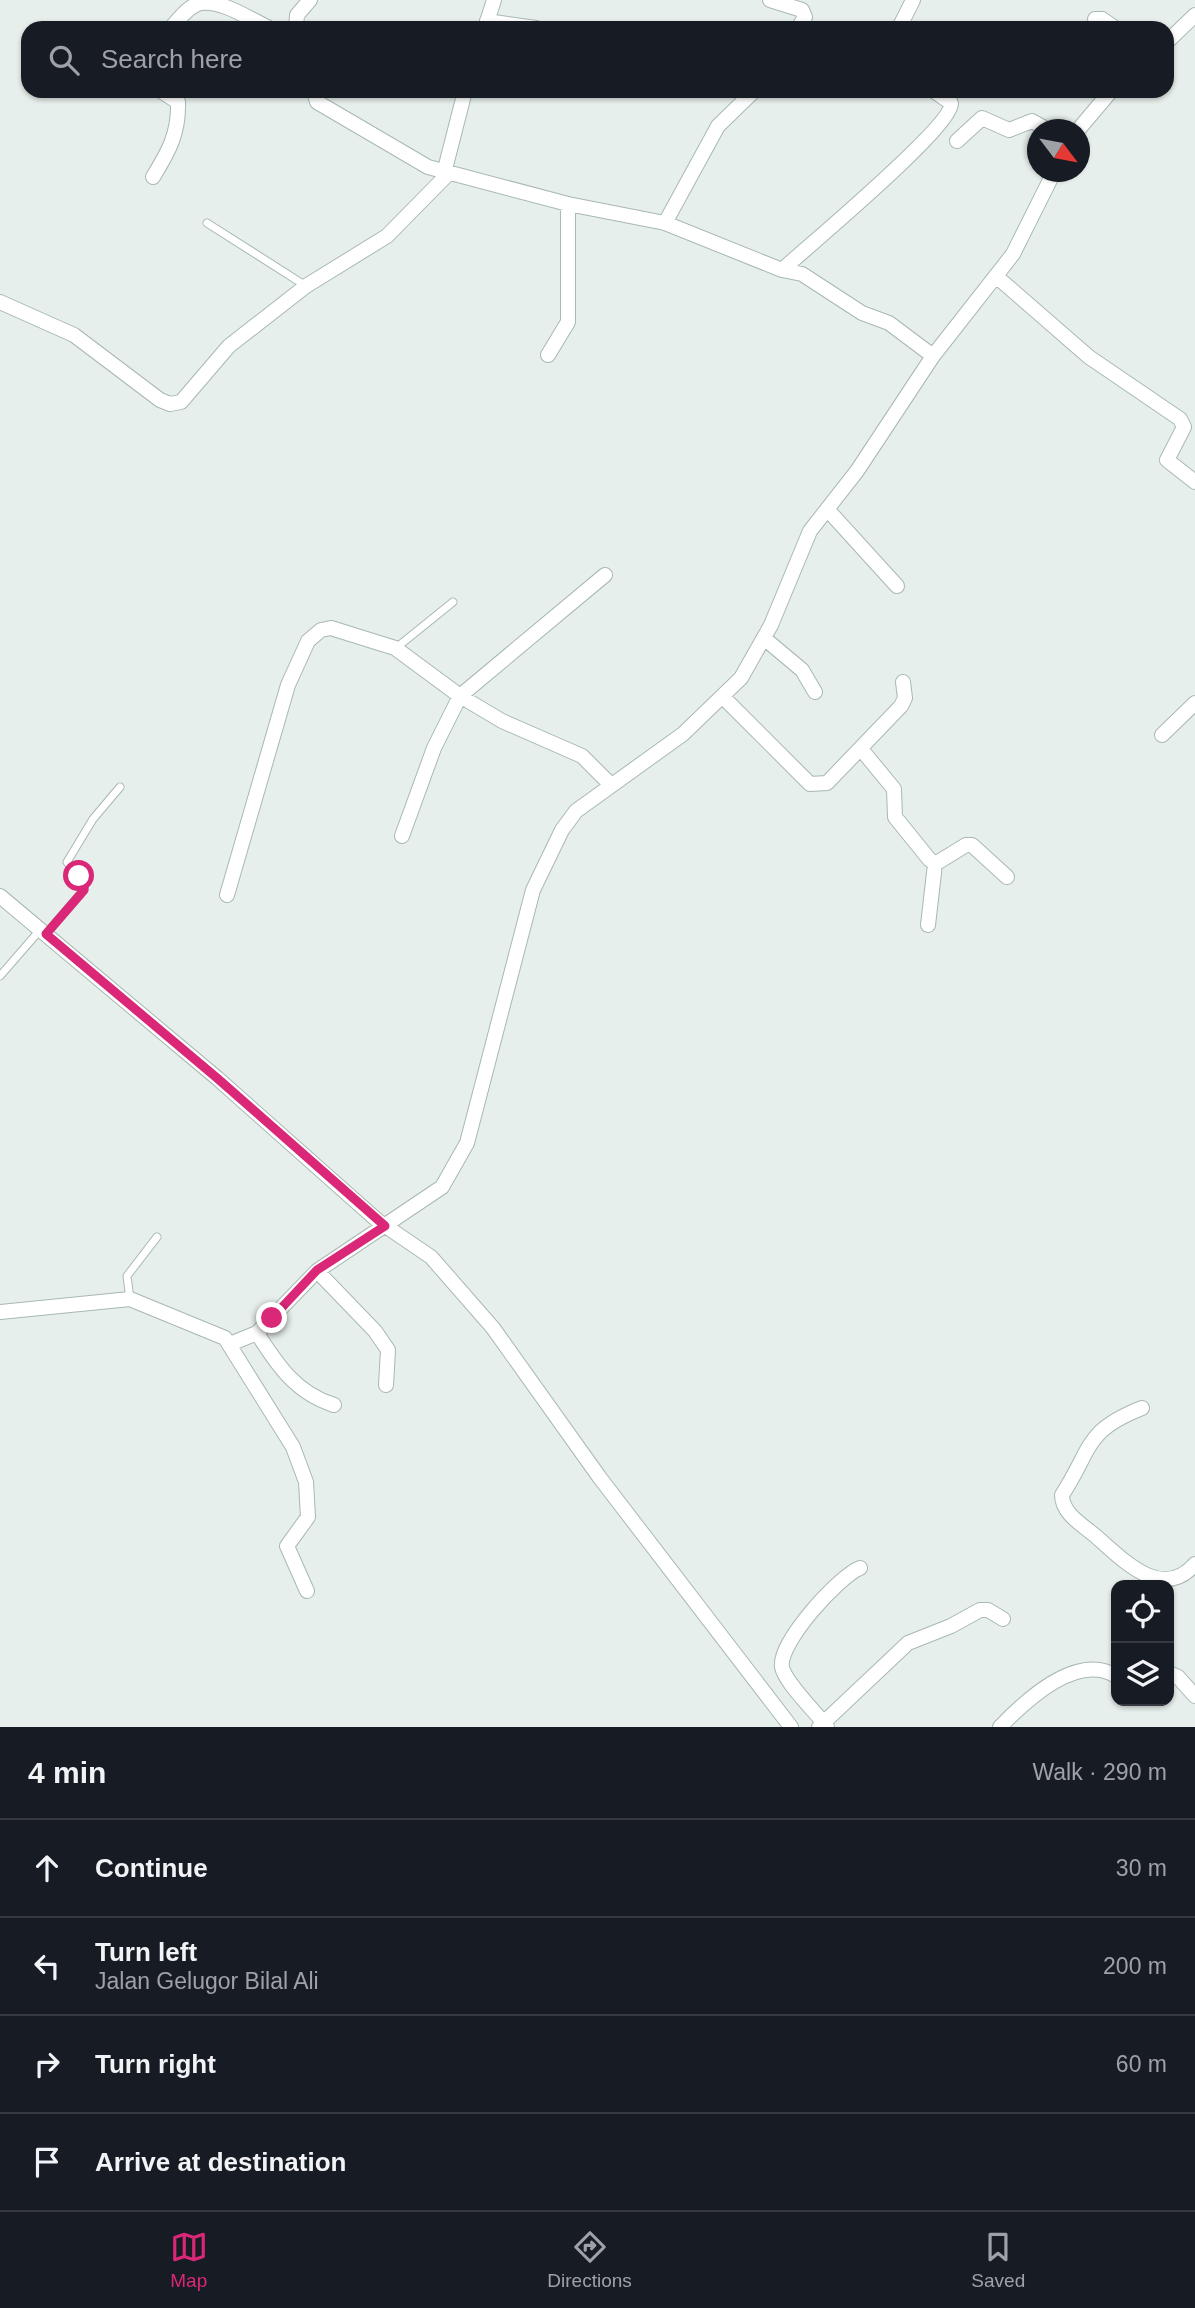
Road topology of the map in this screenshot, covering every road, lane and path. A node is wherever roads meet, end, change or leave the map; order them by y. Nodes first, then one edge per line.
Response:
1 (310, 0) edge
2 (494, 0) edge
3 (769, 0) edge
4 (913, 0) edge
5 (1194, 17) edge
6 (1096, 19) dead end
7 (178, 21) edge
8 (255, 21) edge
9 (297, 21) edge
10 (487, 21) edge
11 (802, 21) edge
12 (903, 21) edge
13 (1104, 21) edge
14 (1174, 36) edge
15 (172, 98) edge
16 (316, 98) edge
17 (463, 98) edge
18 (747, 98) edge
19 (944, 98) edge
20 (1104, 98) edge
21 (1087, 119) edge
22 (1027, 123) edge
23 (957, 141) dead end
24 (446, 174) junction
25 (153, 177) dead end
26 (1049, 182) edge
27 (568, 204) junction
28 (207, 223) dead end
29 (665, 223) junction
30 (782, 270) junction
31 (997, 277) junction
32 (306, 286) junction
33 (0, 302) edge
34 (548, 355) dead end
35 (933, 356) junction
36 (1195, 482) edge
37 (827, 509) junction
38 (605, 575) dead end
39 (897, 586) dead end
40 (453, 602) dead end
41 (765, 639) junction
42 (395, 648) junction
43 (903, 682) dead end
44 (815, 692) dead end
45 (460, 696) junction
46 (723, 697) junction
47 (1195, 703) edge
48 (1162, 735) dead end
49 (861, 749) junction
50 (610, 784) junction
51 (120, 787) dead end
52 (402, 836) dead end
53 (935, 864) junction
54 (1007, 877) dead end
55 (227, 895) dead end
56 (0, 896) edge
57 (928, 925) dead end
58 (45, 932) junction
59 (0, 976) edge
60 (389, 1223) junction
61 (157, 1237) dead end
62 (317, 1270) junction
63 (130, 1299) junction
64 (0, 1312) edge
65 (257, 1333) junction
66 (230, 1344) junction
67 (386, 1385) dead end
68 (334, 1405) dead end
69 (1142, 1408) dead end
70 (1195, 1564) edge
71 (860, 1568) dead end
72 (307, 1591) dead end
73 (1003, 1619) dead end
74 (1111, 1673) edge
75 (1174, 1675) edge
76 (1195, 1696) edge
77 (822, 1726) edge
78 (791, 1727) edge
79 (1000, 1727) edge

1 - 9 street
2 - 10 street
3 - 11 street
4 - 12 street
5 - 14 street
6 - 13 street
7 - 8 street
15 - 25 street
16 - 24 street
17 - 24 street
18 - 29 street
19 - 30 street
20 - 21 street
22 - 23 street
24 - 27 street
24 - 32 street
26 - 31 street
27 - 29 street
27 - 34 street
28 - 32 lane
29 - 30 street
30 - 35 street
31 - 35 street
31 - 36 street
32 - 33 street
35 - 37 street
37 - 39 street
37 - 41 street
38 - 45 street
40 - 42 lane
41 - 44 street
41 - 46 street
42 - 45 street
42 - 55 street
43 - 49 street
45 - 50 street
45 - 52 street
46 - 49 street
46 - 50 street
47 - 48 street
49 - 53 street
50 - 60 street
51 - 58 lane
53 - 54 street
53 - 57 street
56 - 58 street
58 - 59 lane
58 - 60 street
60 - 62 street
60 - 78 street
61 - 63 lane
62 - 65 street
62 - 67 street
63 - 64 street
63 - 66 street
65 - 66 street
65 - 68 street
66 - 72 street
69 - 70 street
71 - 77 street
73 - 77 street
74 - 79 street
75 - 76 street

